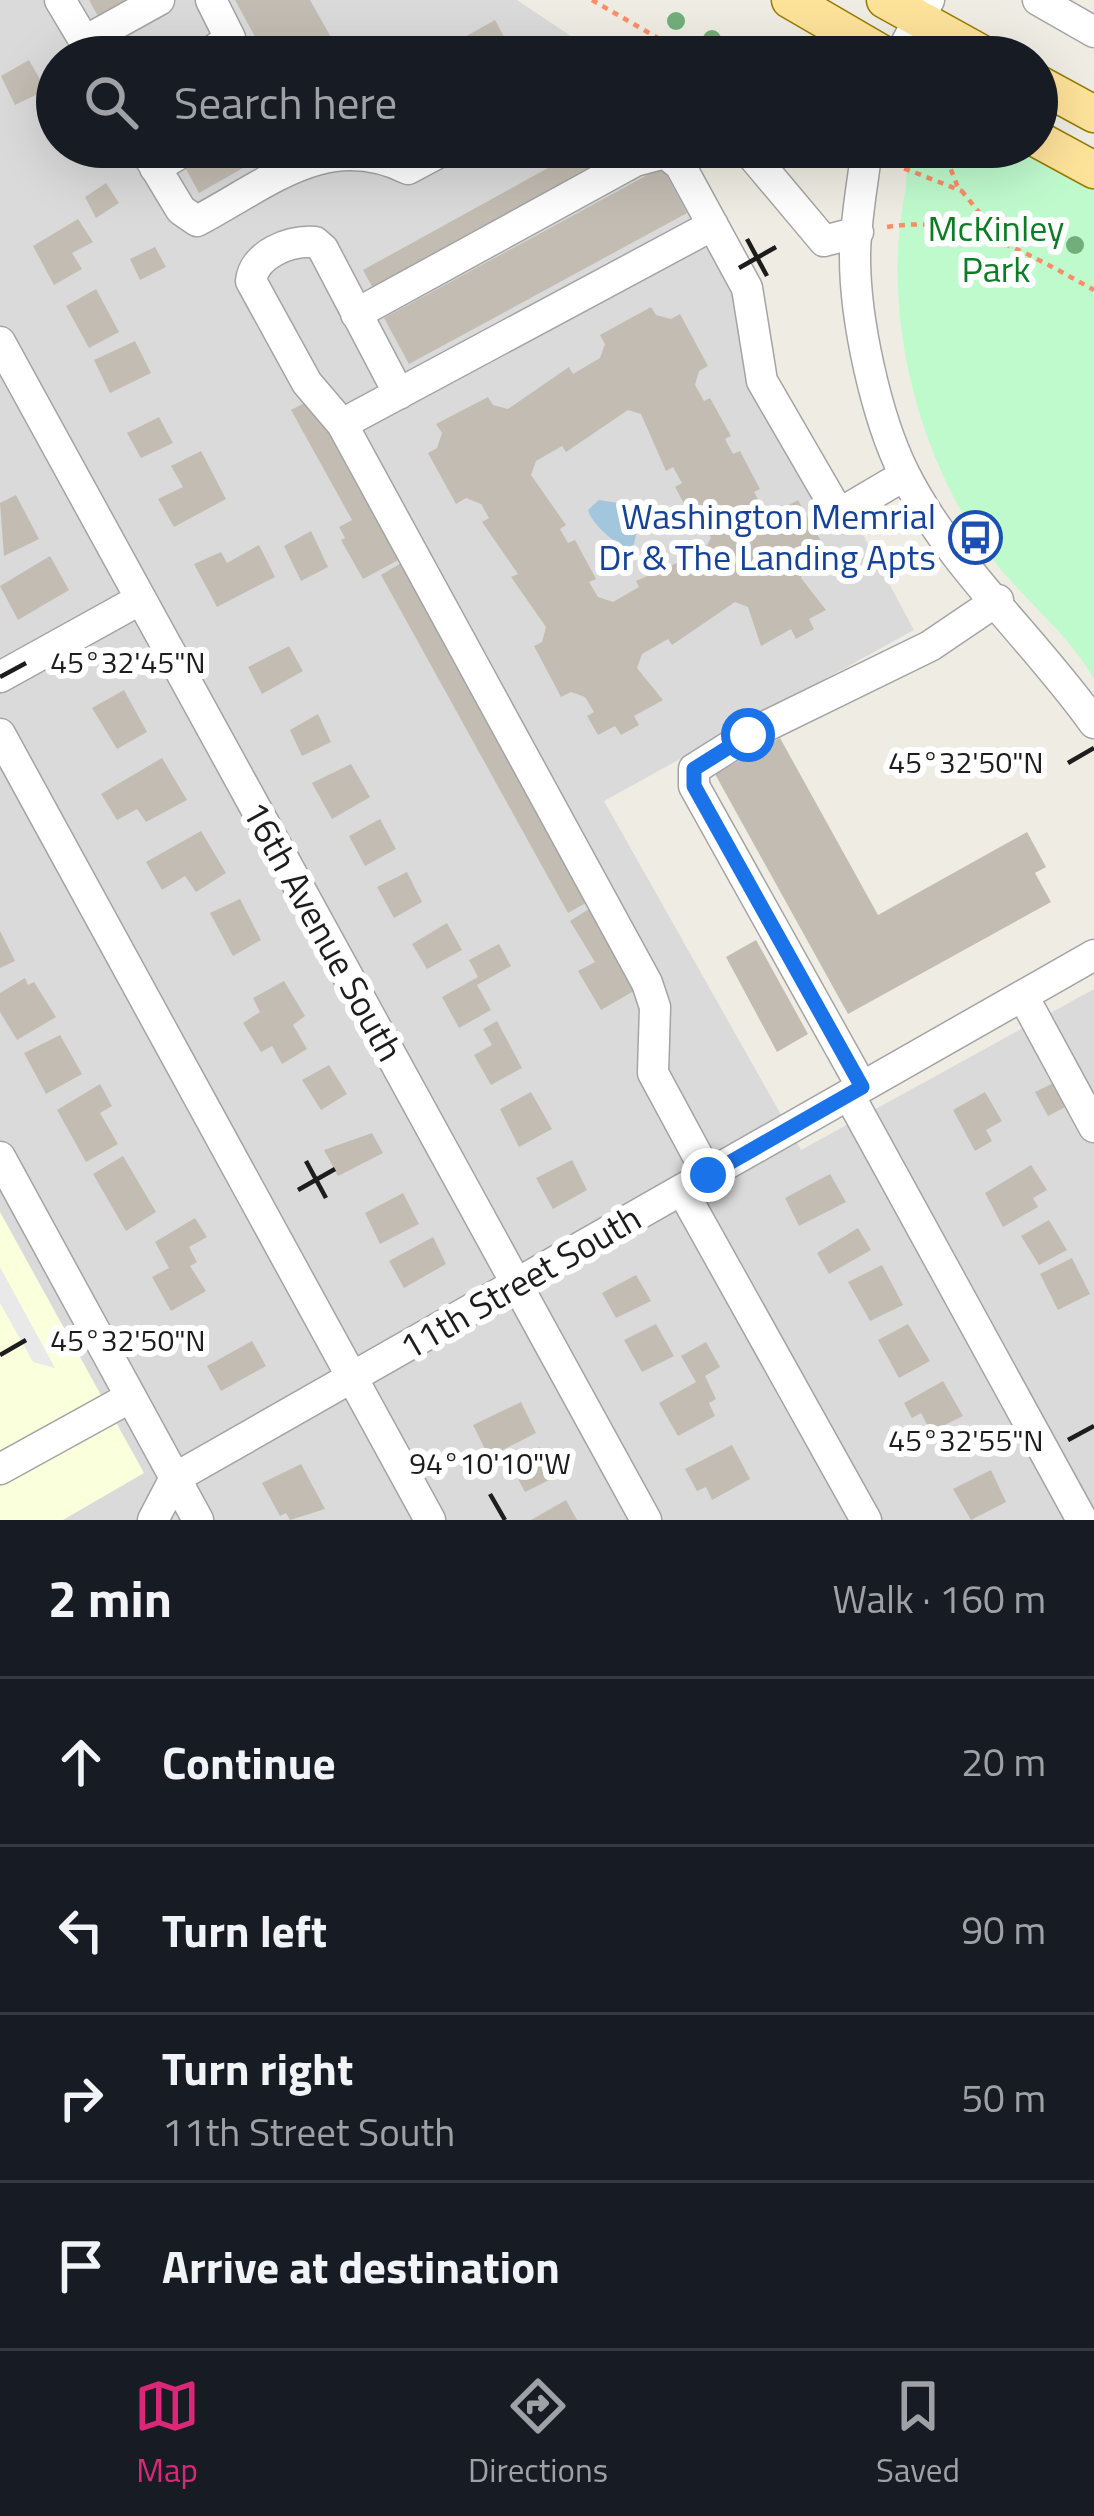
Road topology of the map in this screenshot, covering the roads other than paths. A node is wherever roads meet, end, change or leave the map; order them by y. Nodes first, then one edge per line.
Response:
1 (60, 0) edge
2 (159, 0) edge
3 (211, 0) edge
4 (790, 0) edge
5 (885, 0) edge
6 (1038, 0) edge
7 (924, 10) edge
8 (1094, 32) edge
9 (81, 36) edge
10 (108, 36) edge
11 (229, 36) edge
12 (852, 36) edge
13 (959, 36) edge
14 (1058, 94) edge
15 (1094, 114) edge
16 (1058, 150) edge
17 (155, 168) edge
18 (295, 168) edge
19 (622, 168) edge
20 (682, 168) edge
21 (762, 168) edge
22 (864, 168) edge
23 (1094, 170) edge
24 (713, 225) junction
25 (858, 232) junction
26 (356, 314) junction
27 (0, 342) edge
28 (399, 394) junction
29 (342, 424) junction
30 (905, 475) junction
31 (141, 598) junction
32 (998, 600) junction
33 (0, 676) edge
34 (1094, 722) edge
35 (0, 734) edge
36 (1094, 956) edge
37 (1023, 996) junction
38 (855, 1091) junction
39 (1094, 1127) edge
40 (0, 1157) edge
41 (695, 1183) junction
42 (516, 1285) junction
43 (352, 1378) junction
44 (129, 1398) junction
45 (0, 1469) edge
46 (175, 1478) junction
47 (153, 1520) edge
48 (198, 1520) edge
49 (430, 1520) edge
50 (646, 1520) edge
51 (866, 1520) edge
52 (1082, 1520) edge

1 - 9 street
2 - 10 street
3 - 11 street
4 - 12 main road
5 - 7 main road
6 - 8 street
7 - 13 main road
14 - 15 main road
16 - 23 main road
17 - 18 street
19 - 26 street
20 - 24 street
21 - 25 street
22 - 25 street
24 - 28 street
24 - 30 street
25 - 30 street
26 - 28 street
26 - 29 street
27 - 31 street, 16th Avenue South
28 - 29 street
29 - 41 street
30 - 32 street
31 - 33 street
31 - 42 street, 16th Avenue South
32 - 34 street
32 - 38 street
35 - 43 street
36 - 37 street, 11th Street South
37 - 38 street, 11th Street South
37 - 39 street
38 - 41 street, 11th Street South
38 - 52 street
40 - 44 street
41 - 42 street, 11th Street South
41 - 51 street
42 - 43 street, 11th Street South
42 - 50 street, 16th Avenue South
43 - 46 street, 11th Street South
43 - 49 street
44 - 45 street
44 - 46 street
46 - 47 street
46 - 48 street

